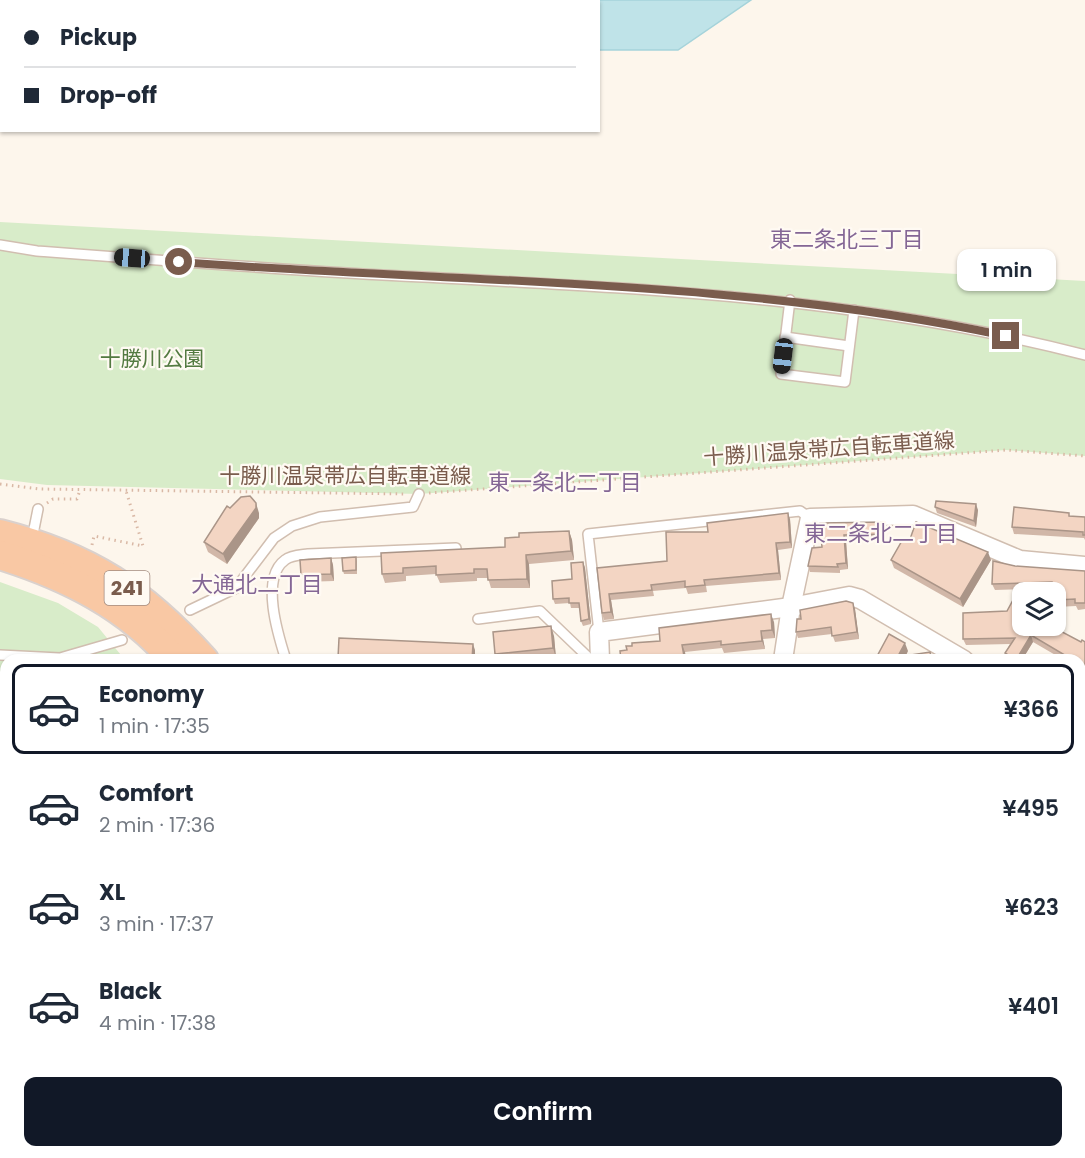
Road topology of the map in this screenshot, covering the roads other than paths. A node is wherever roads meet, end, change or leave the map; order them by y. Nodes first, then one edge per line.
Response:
1 (0, 245) edge
2 (790, 300) junction
3 (854, 310) junction
4 (785, 337) junction
5 (849, 346) junction
6 (1085, 355) edge
7 (420, 494) road end
8 (38, 509) road end
9 (810, 518) junction
10 (0, 534) edge
11 (456, 548) edge
12 (18, 553) edge
13 (1085, 566) edge
14 (791, 607) junction
15 (190, 610) dead end
16 (478, 619) dead end
17 (599, 632) junction
18 (122, 640) dead end
19 (74, 654) edge
20 (169, 654) edge
21 (198, 654) edge
22 (285, 654) edge
23 (585, 654) edge
24 (600, 654) edge
25 (784, 654) edge
26 (954, 654) edge

1 - 2 lane
2 - 3 lane
2 - 4 lane
3 - 5 lane
3 - 6 lane
4 - 5 lane
4 - 5 lane
7 - 15 lane
8 - 12 lane
9 - 13 street
9 - 14 street
9 - 17 lane
10 - 12 highway, 241
11 - 22 lane
12 - 20 highway, 241
12 - 21 highway, 241
14 - 17 street
14 - 25 street
14 - 26 street
16 - 23 lane
17 - 24 street
18 - 19 lane

